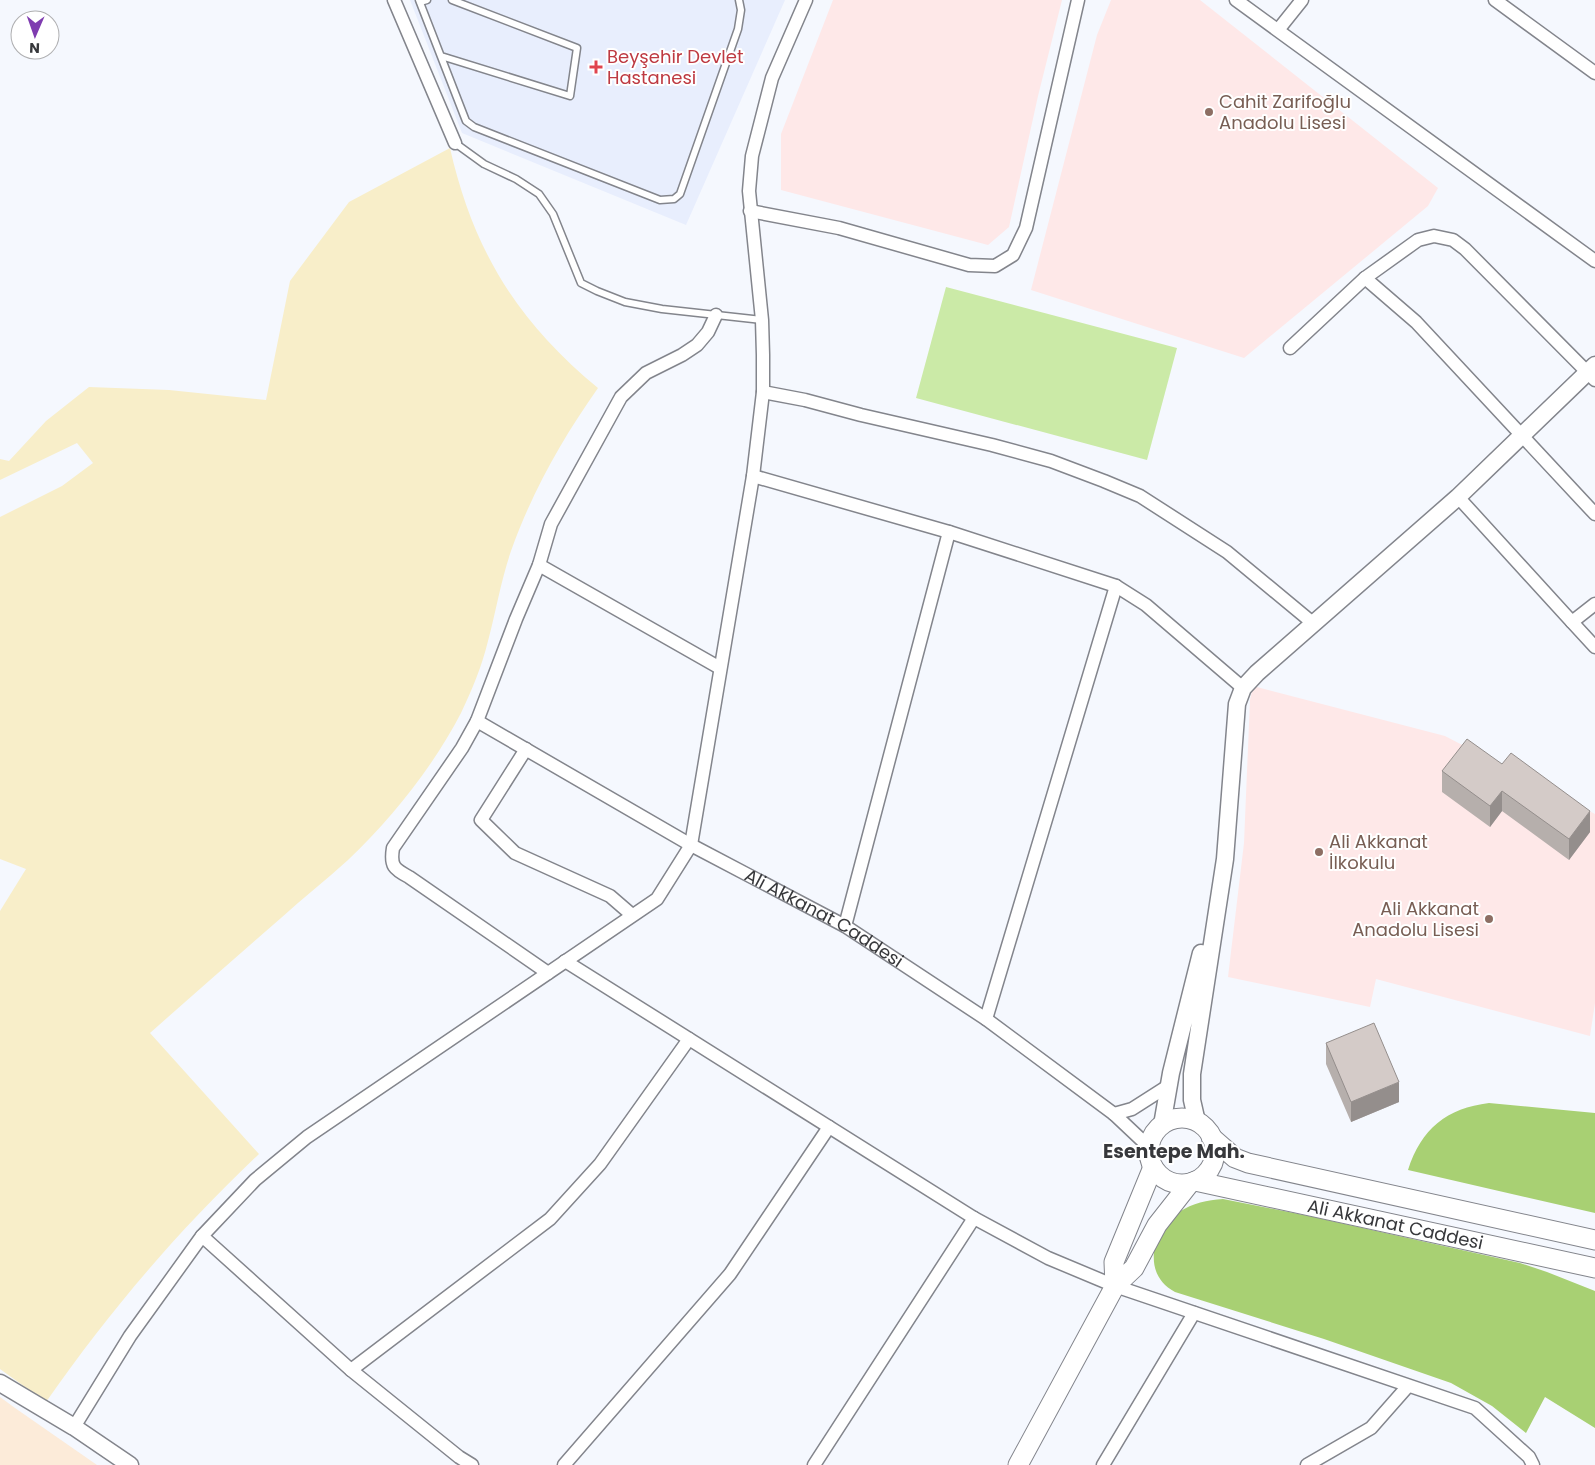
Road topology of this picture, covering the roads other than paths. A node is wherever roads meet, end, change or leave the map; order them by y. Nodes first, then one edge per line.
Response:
1 (394, 0) edge
2 (427, 0) edge
3 (452, 0) edge
4 (739, 0) edge
5 (806, 0) edge
6 (1078, 0) edge
7 (1236, 0) edge
8 (1302, 0) edge
9 (1495, 0) edge
10 (420, 1) edge
11 (1278, 30) junction
12 (441, 56) junction
13 (1595, 73) edge
14 (454, 143) joint
15 (750, 211) junction
16 (1595, 261) edge
17 (1365, 278) junction
18 (716, 315) junction
19 (762, 320) junction
20 (1290, 348) dead end
21 (1592, 372) edge
22 (762, 392) junction
23 (1521, 436) junction
24 (753, 476) junction
25 (1458, 497) junction
26 (1595, 514) edge
27 (949, 532) junction
28 (539, 565) junction
29 (1116, 586) junction
30 (1595, 604) edge
31 (1572, 622) junction
32 (1314, 624) junction
33 (1595, 647) edge
34 (720, 668) junction
35 (1243, 688) junction
36 (477, 721) junction
37 (526, 749) junction
38 (691, 845) junction
39 (1225, 859) junction
40 (632, 915) junction
41 (845, 926) junction
42 (565, 961) junction
43 (548, 973) junction
44 (986, 1019) junction
45 (689, 1038) junction
46 (1168, 1086) junction
47 (1114, 1114) junction
48 (1197, 1122) junction
49 (1162, 1125) junction
50 (829, 1127) junction
51 (1211, 1137) junction
52 (1149, 1147) junction
53 (1153, 1168) junction
54 (1192, 1182) junction
55 (974, 1218) junction
56 (202, 1236) junction
57 (1595, 1240) edge
58 (1595, 1268) edge
59 (1115, 1286) junction
60 (1194, 1313) junction
61 (351, 1370) junction
62 (0, 1383) edge
63 (1408, 1386) junction
64 (74, 1427) junction
65 (1024, 1463) edge
66 (130, 1465) edge
67 (472, 1465) edge
68 (564, 1465) edge
69 (814, 1465) edge
70 (1103, 1465) edge
71 (1307, 1465) edge
72 (1533, 1465) edge

1 - 14 street
2 - 10 lane
3 - 12 lane
4 - 12 lane
5 - 15 street
6 - 15 street
7 - 11 street
8 - 11 street
9 - 13 street
10 - 12 lane
11 - 16 street
14 - 18 lane
15 - 19 street
17 - 20 street
17 - 21 street
17 - 23 street
18 - 19 lane
18 - 28 street
19 - 22 street
21 - 23 street
22 - 24 street
22 - 32 street
23 - 25 street
23 - 26 street
24 - 27 street
24 - 34 street
25 - 31 street
25 - 32 street
27 - 29 street
27 - 41 street
28 - 34 street
28 - 36 street
29 - 35 street
29 - 44 street
30 - 31 street
31 - 33 street
32 - 35 street
34 - 38 street
35 - 39 street
36 - 37 street, Ali Akkanat Caddesi
36 - 43 street
37 - 38 street, Ali Akkanat Caddesi
37 - 40 street
38 - 40 street
38 - 41 street, Ali Akkanat Caddesi
39 - 46 street
39 - 48 street
40 - 42 street
41 - 44 street, Ali Akkanat Caddesi
42 - 43 street
42 - 45 street
43 - 56 street
44 - 47 street, Ali Akkanat Caddesi
45 - 50 street
45 - 61 street
46 - 47 street
46 - 49 street
47 - 52 street, Ali Akkanat Caddesi
48 - 49 main road
48 - 51 main road
49 - 52 main road
50 - 55 street
50 - 68 street
51 - 54 main road
51 - 57 main road, Ali Akkanat Caddesi
52 - 53 main road
53 - 54 main road
53 - 59 main road
54 - 58 main road, Ali Akkanat Caddesi
54 - 59 main road
55 - 59 street
55 - 69 street
56 - 61 street
56 - 64 street
59 - 60 street
59 - 65 main road
60 - 63 street
60 - 70 street
61 - 67 street
62 - 64 street
63 - 71 street
63 - 72 street
64 - 66 street

